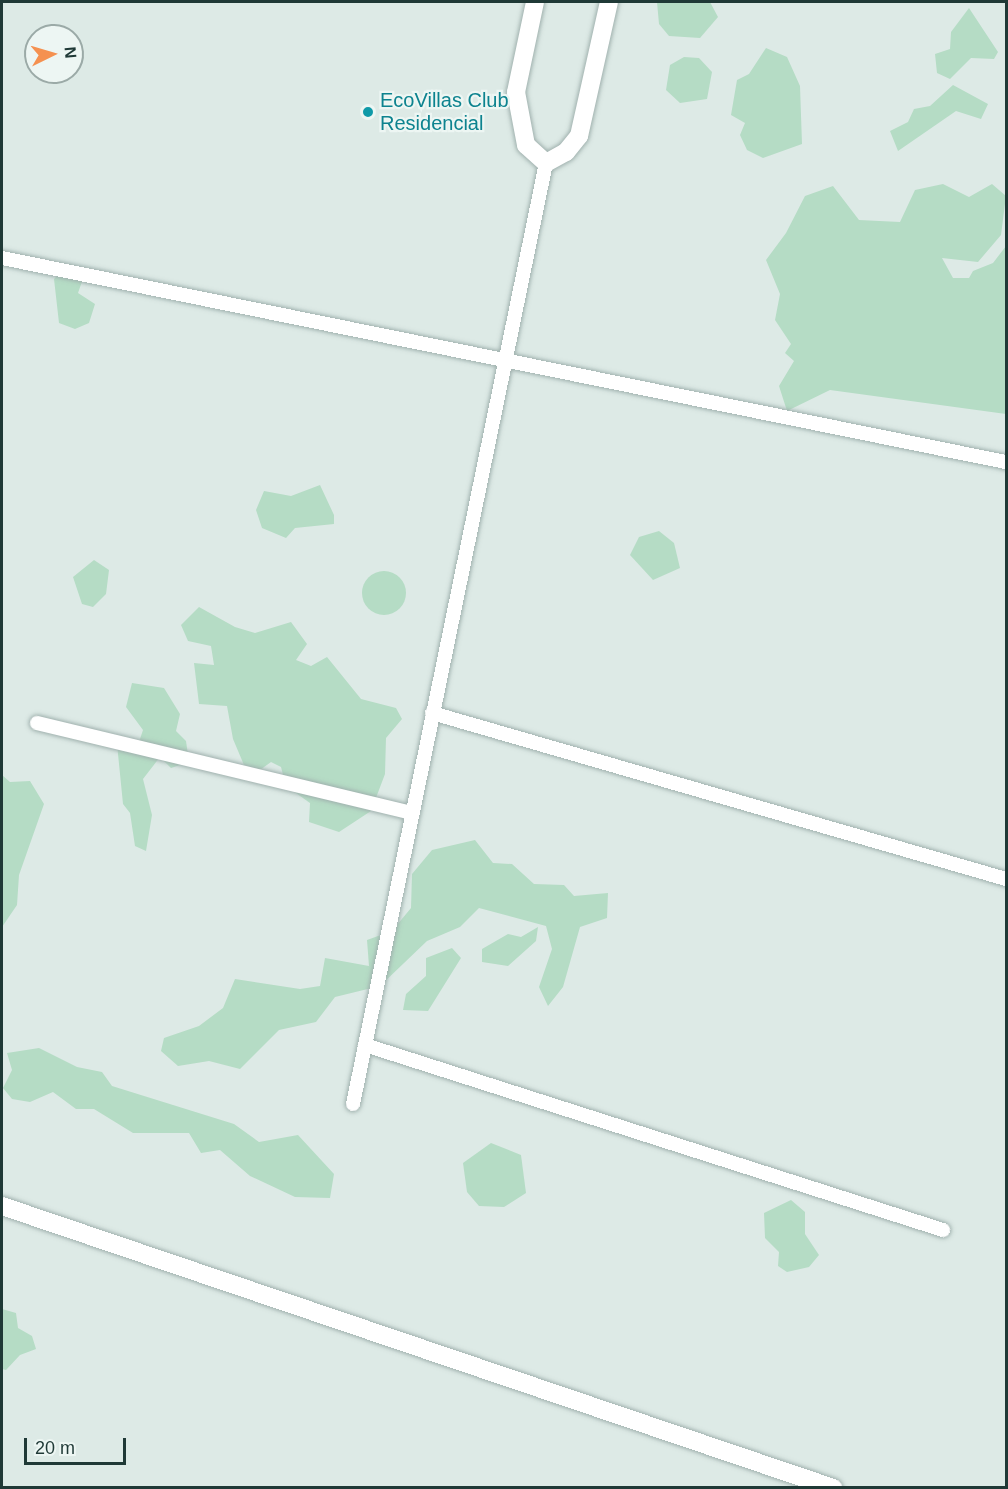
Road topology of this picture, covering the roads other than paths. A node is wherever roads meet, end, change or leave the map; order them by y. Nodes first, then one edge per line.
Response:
1 (535, 2) edge
2 (609, 2) edge
3 (546, 163) junction
4 (2, 258) edge
5 (507, 361) junction
6 (1006, 462) edge
7 (432, 713) junction
8 (37, 723) dead end
9 (412, 813) junction
10 (1006, 879) edge
11 (365, 1045) junction
12 (353, 1104) dead end
13 (2, 1206) edge
14 (943, 1230) dead end
15 (834, 1488) edge

1 - 3 street
2 - 3 street
3 - 5 lane
4 - 5 lane
5 - 6 lane
5 - 7 lane
7 - 9 lane
7 - 10 lane
8 - 9 lane
9 - 11 lane
11 - 12 lane
11 - 14 lane
13 - 15 street

